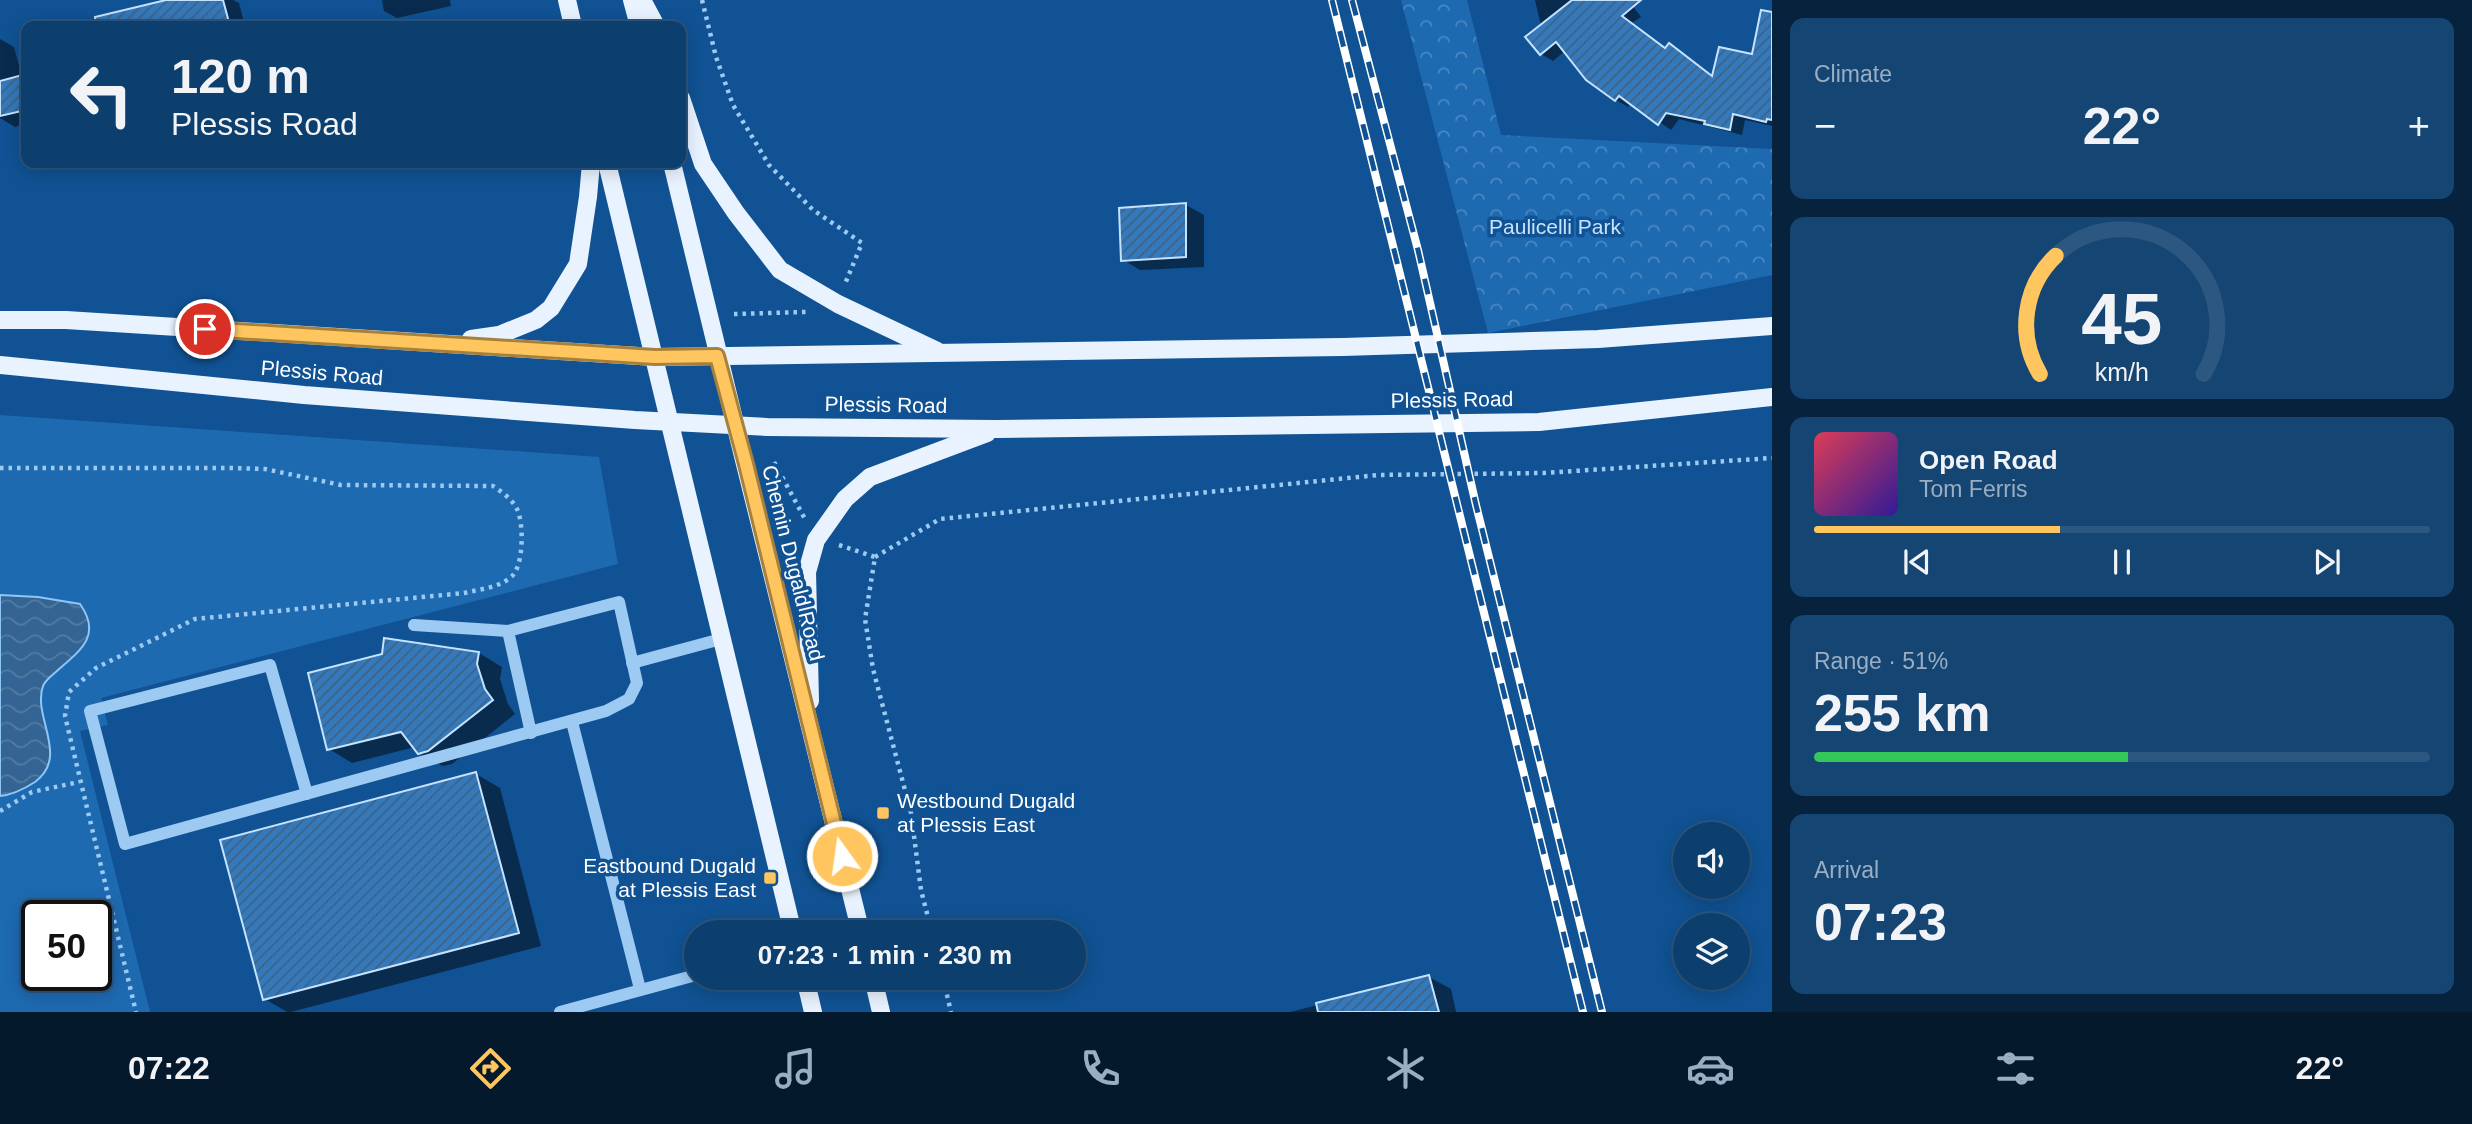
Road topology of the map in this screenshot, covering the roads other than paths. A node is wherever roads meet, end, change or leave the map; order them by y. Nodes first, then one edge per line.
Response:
1 (567, 0) edge
2 (632, 0) edge
3 (642, 0) edge
4 (572, 21) edge
5 (638, 21) edge
6 (653, 21) edge
7 (686, 112) edge
8 (591, 168) edge
9 (608, 168) edge
10 (673, 168) edge
11 (0, 320) edge
12 (1772, 326) edge
13 (427, 344) junction
14 (940, 352) junction
15 (717, 356) junction
16 (655, 357) junction
17 (0, 365) edge
18 (1772, 397) edge
19 (669, 422) junction
20 (734, 424) junction
21 (996, 429) junction
22 (414, 625) dead end
23 (508, 631) junction
24 (721, 639) junction
25 (632, 663) junction
26 (572, 722) junction
27 (810, 729) junction
28 (531, 733) junction
29 (307, 794) junction
30 (790, 920) edge
31 (858, 920) edge
32 (684, 978) edge
33 (640, 989) junction
34 (808, 990) edge
35 (876, 990) edge
36 (560, 1012) edge
37 (813, 1012) edge
38 (881, 1012) edge

1 - 4 main road
2 - 5 main road
3 - 6 main road
7 - 14 main road
8 - 13 main road
9 - 16 main road
10 - 15 main road, Chemin Dugald Road
11 - 13 main road, Plessis Road
12 - 14 main road, Plessis Road
13 - 16 main road, Plessis Road
14 - 15 main road, Plessis Road
15 - 16 main road, Plessis Road
15 - 20 main road, Chemin Dugald Road
16 - 19 main road
17 - 19 main road, Plessis Road
18 - 21 main road, Plessis Road
19 - 20 main road, Plessis Road
19 - 24 main road
20 - 21 main road, Plessis Road
20 - 27 main road, Chemin Dugald Road
21 - 27 main road
22 - 23 lane
23 - 25 lane
23 - 28 lane
24 - 25 lane
24 - 30 main road
25 - 26 lane
26 - 28 lane
26 - 33 lane
27 - 31 main road, Chemin Dugald Road
28 - 29 lane
29 - 29 lane
32 - 33 lane
33 - 36 lane
34 - 37 main road
35 - 38 main road

